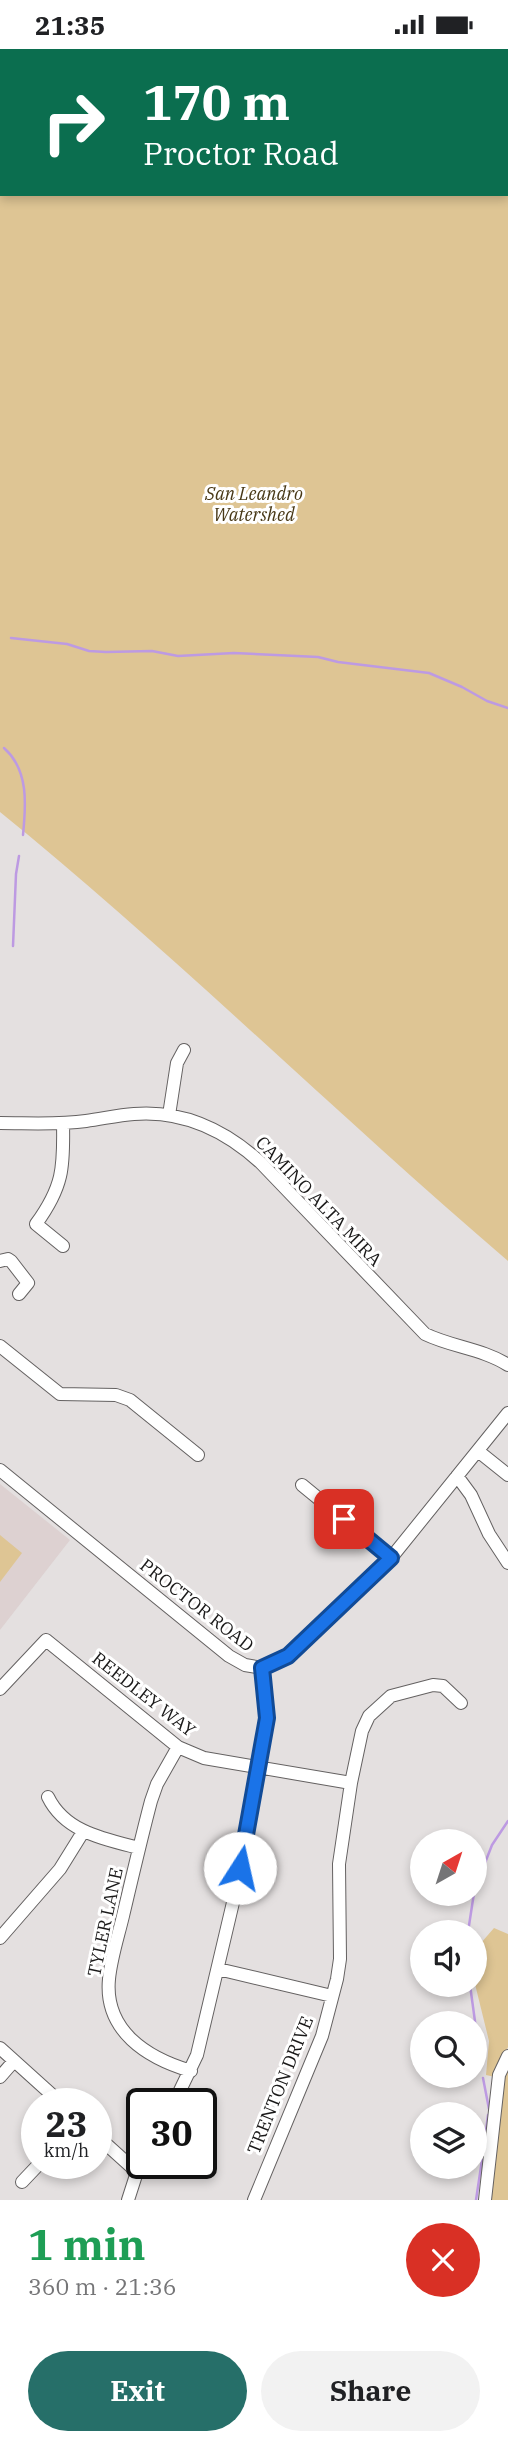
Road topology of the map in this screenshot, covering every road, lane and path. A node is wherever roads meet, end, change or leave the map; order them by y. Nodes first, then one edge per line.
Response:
1 (184, 1050) dead end
2 (169, 1115) junction
3 (0, 1123) edge
4 (63, 1123) junction
5 (25, 1215) dead end
6 (36, 1224) junction
7 (63, 1246) dead end
8 (0, 1261) edge
9 (19, 1294) dead end
10 (0, 1346) edge
11 (508, 1365) edge
12 (508, 1413) edge
13 (478, 1451) junction
14 (198, 1455) dead end
15 (0, 1470) edge
16 (508, 1475) edge
17 (457, 1476) junction
18 (302, 1485) dead end
19 (391, 1558) junction
20 (508, 1563) edge
21 (262, 1668) junction
22 (0, 1689) edge
23 (461, 1703) dead end
24 (178, 1747) junction
25 (257, 1767) junction
26 (351, 1783) junction
27 (48, 1797) dead end
28 (83, 1832) junction
29 (139, 1849) junction
30 (0, 1938) edge
31 (218, 1969) junction
32 (332, 1996) junction
33 (0, 2048) edge
34 (508, 2056) edge
35 (14, 2061) junction
36 (191, 2071) junction
37 (0, 2077) edge
38 (44, 2088) edge
39 (182, 2088) edge
40 (25, 2179) edge
41 (136, 2179) edge
42 (22, 2182) dead end
43 (128, 2200) edge
44 (254, 2200) edge
45 (485, 2200) edge

1 - 2 street
2 - 4 street, CAMINO ALTA MIRA
2 - 11 street, CAMINO ALTA MIRA
3 - 4 street, CAMINO ALTA MIRA
4 - 6 street
5 - 6 street
6 - 7 street
8 - 9 street
10 - 14 street
12 - 13 street, PROCTOR ROAD
13 - 16 street
13 - 17 street, PROCTOR ROAD
15 - 21 street, PROCTOR ROAD
17 - 19 street, PROCTOR ROAD
17 - 20 street
18 - 19 street
19 - 21 street, PROCTOR ROAD
21 - 25 street
22 - 24 street, REEDLEY WAY
23 - 26 street, TRENTON DRIVE
24 - 25 street, REEDLEY WAY
24 - 29 street, TYLER LANE
25 - 26 street, REEDLEY WAY
25 - 31 street
26 - 32 street, TRENTON DRIVE
27 - 28 street
28 - 29 street
28 - 30 street
29 - 36 street, TYLER LANE
31 - 32 street
31 - 36 street
32 - 44 street, TRENTON DRIVE
33 - 35 street
34 - 45 street
35 - 37 street
35 - 38 street
36 - 39 street
40 - 42 street
41 - 43 street

